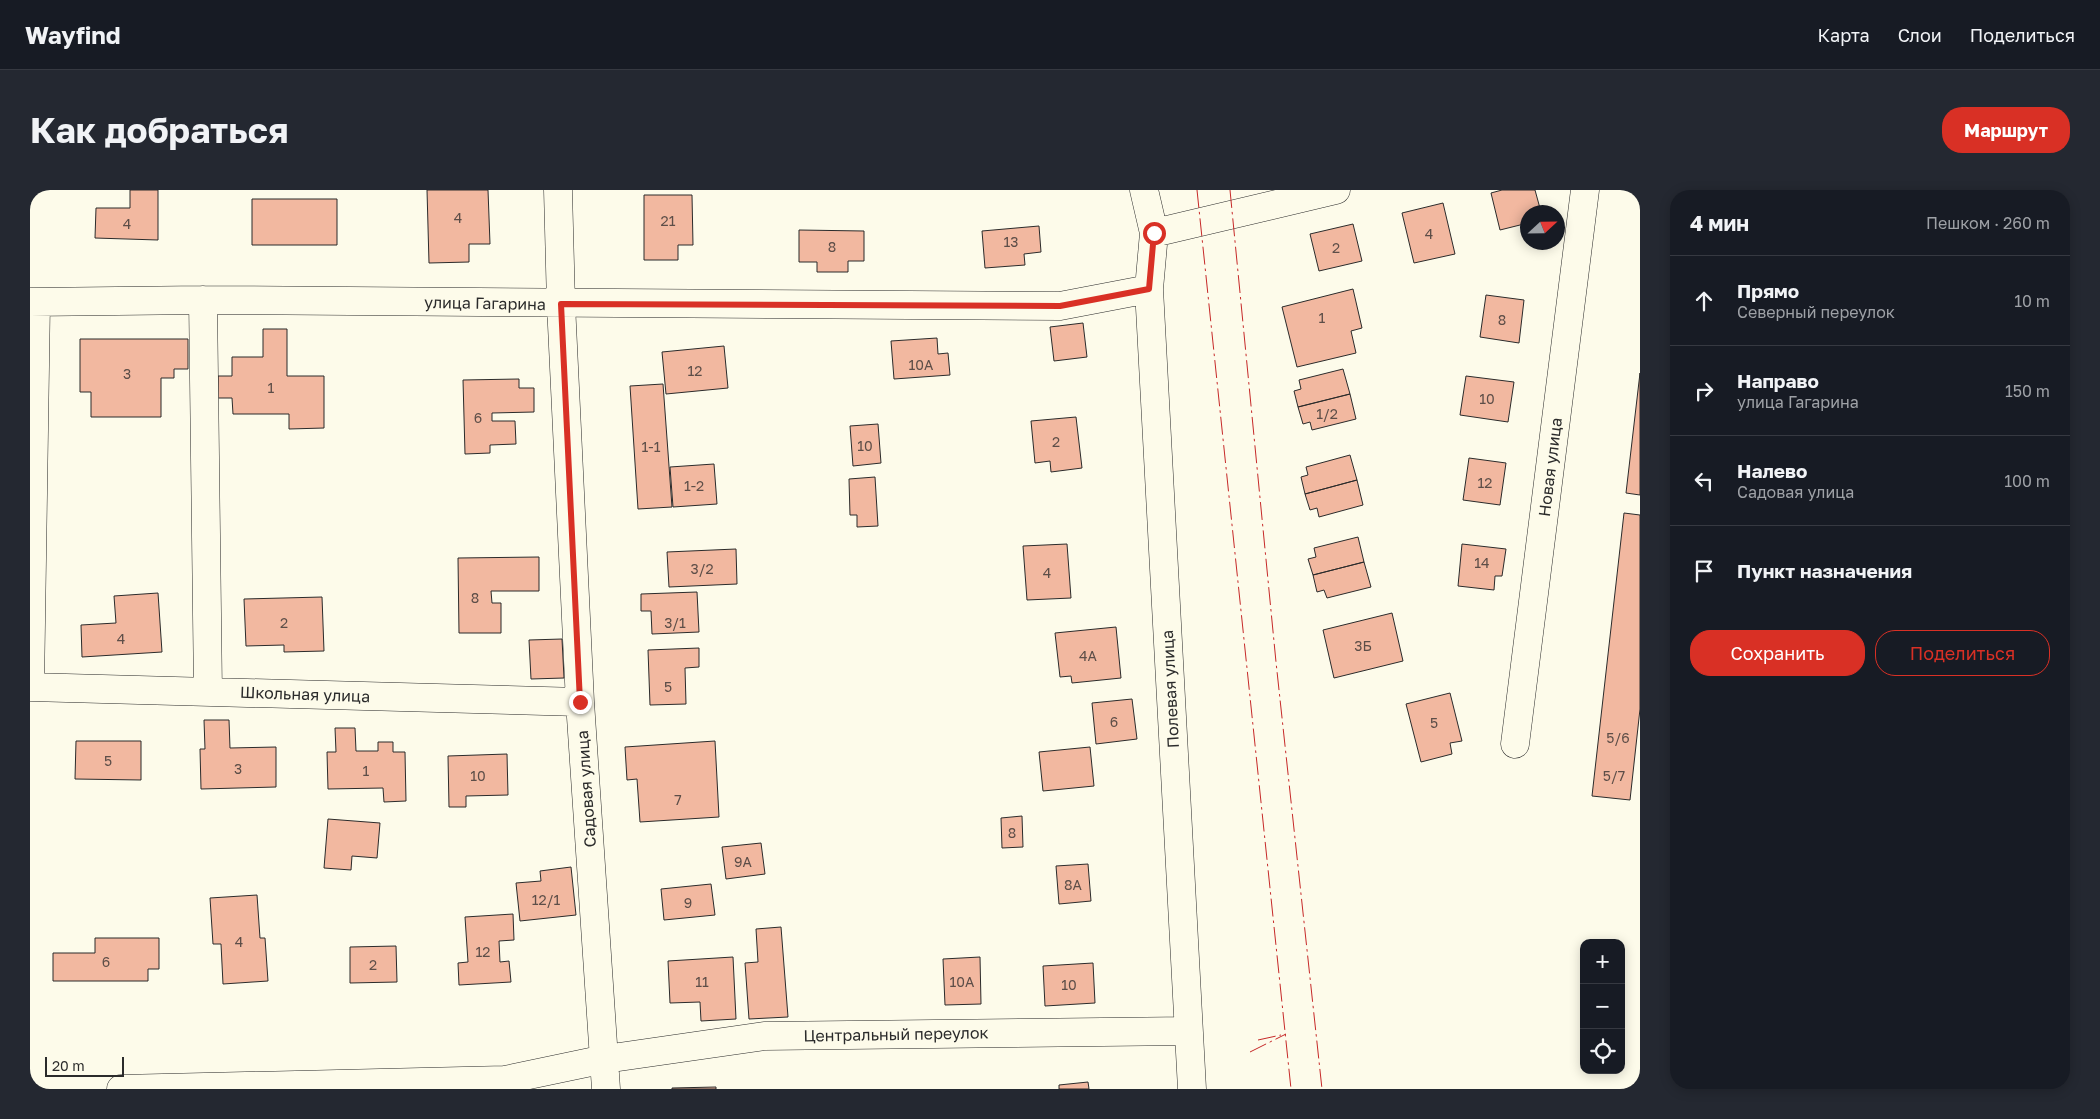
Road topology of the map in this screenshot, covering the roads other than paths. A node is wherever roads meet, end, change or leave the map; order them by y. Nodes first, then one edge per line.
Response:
1 (558, 190) edge
2 (1144, 190) edge
3 (1336, 190) edge
4 (1585, 190) edge
5 (1154, 233) junction
6 (1149, 289) junction
7 (203, 300) junction
8 (33, 302) edge
9 (561, 304) junction
10 (30, 687) edge
11 (208, 692) junction
12 (580, 702) junction
13 (1515, 744) dead end
14 (1188, 1031) junction
15 (605, 1059) junction
16 (121, 1089) edge
17 (606, 1089) edge
18 (1192, 1089) edge

1 - 9 street, Садовая улица
2 - 5 street, Полевая улица
3 - 5 street
4 - 13 street, Новая улица
5 - 6 street, Полевая улица
6 - 9 street, улица Гагарина
6 - 14 street, Полевая улица
7 - 8 street, улица Гагарина
7 - 9 street, улица Гагарина
7 - 11 street
8 - 10 street
9 - 12 street, Садовая улица
10 - 11 street, Школьная улица
11 - 12 street, Школьная улица
12 - 15 street, Садовая улица
14 - 15 street, Центральный переулок
14 - 18 street, Полевая улица
15 - 16 street, Центральный переулок
15 - 17 street, Садовая улица

